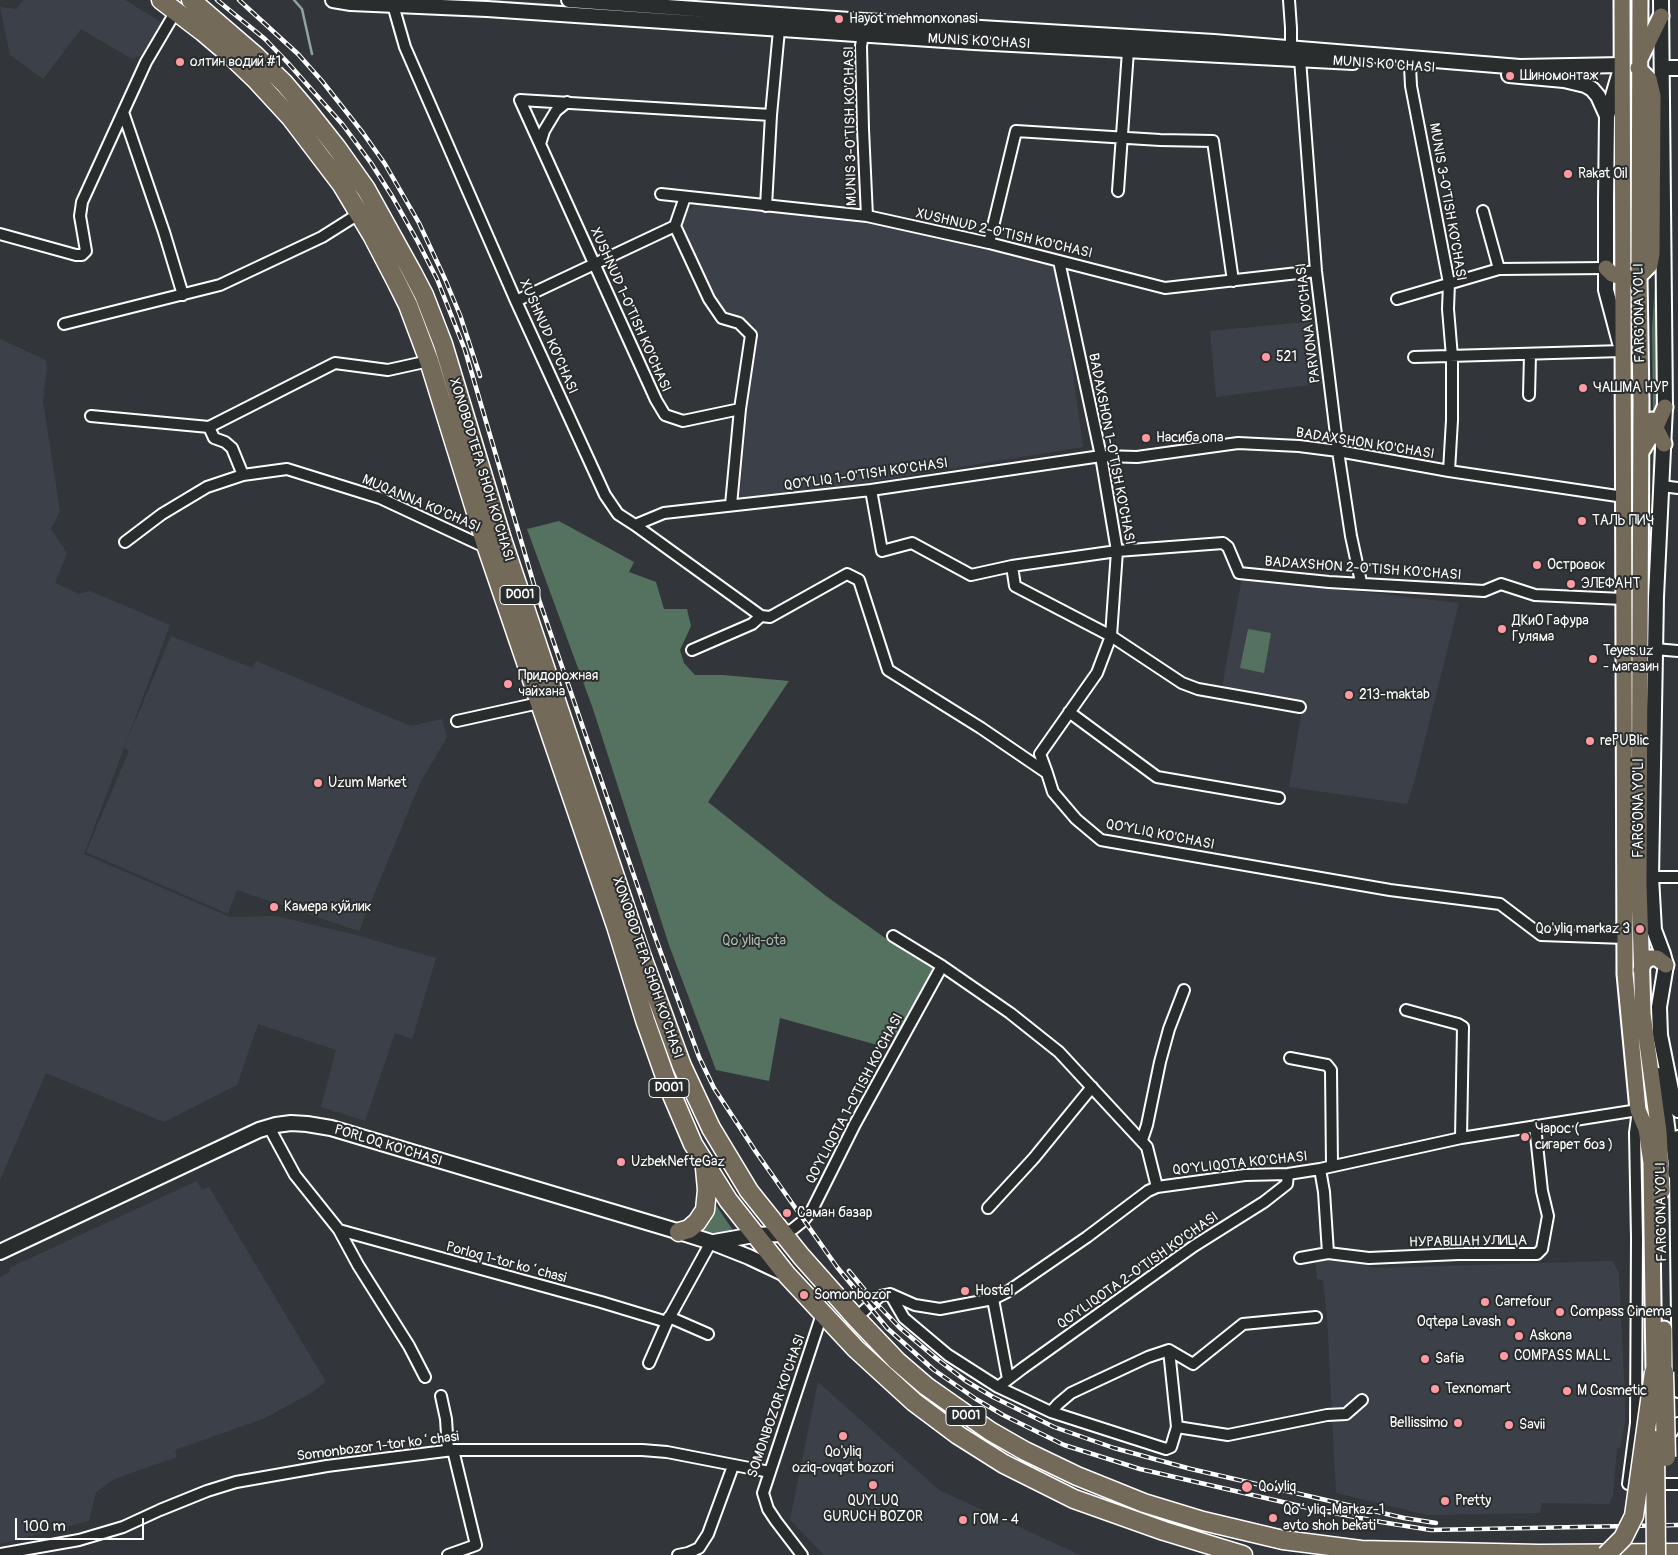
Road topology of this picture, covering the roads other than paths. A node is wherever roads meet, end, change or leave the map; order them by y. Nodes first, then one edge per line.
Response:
1 (161, 0) edge
2 (191, 0) edge
3 (334, 0) edge
4 (569, 0) edge
5 (1289, 0) edge
6 (1622, 0) edge
7 (1640, 0) edge
8 (1661, 0) edge
9 (416, 3) edge
10 (487, 4) edge
11 (393, 5) junction
12 (176, 11) junction
13 (1662, 16) junction
14 (864, 21) junction
15 (975, 27) junction
16 (779, 30) junction
17 (1093, 34) junction
18 (863, 35) junction
19 (974, 42) junction
20 (1092, 48) junction
21 (1291, 48) junction
22 (1128, 51) junction
23 (1300, 59) junction
24 (1410, 62) junction
25 (1640, 64) junction
26 (1622, 65) junction
27 (1662, 68) junction
28 (1678, 68) edge
29 (1657, 89) junction
30 (567, 102) junction
31 (122, 112) junction
32 (771, 115) junction
33 (1607, 116) junction
34 (1121, 138) junction
35 (540, 144) junction
36 (1118, 190) dead end
37 (661, 194) dead end
38 (685, 197) junction
39 (766, 206) junction
40 (1483, 211) dead end
41 (360, 213) junction
42 (866, 216) junction
43 (674, 226) junction
44 (0, 234) edge
45 (990, 244) junction
46 (1059, 261) junction
47 (594, 263) junction
48 (1606, 268) junction
49 (1499, 269) junction
50 (1316, 271) junction
51 (1639, 276) junction
52 (1623, 278) junction
53 (1233, 281) junction
54 (1449, 283) junction
55 (183, 295) junction
56 (1397, 299) dead end
57 (516, 301) junction
58 (64, 324) dead end
59 (1623, 351) junction
60 (1530, 355) junction
61 (1414, 357) dead end
62 (1452, 357) junction
63 (429, 361) junction
64 (1529, 396) dead end
65 (1641, 402) junction
66 (1665, 408) junction
67 (740, 409) junction
68 (91, 416) dead end
69 (209, 427) junction
70 (1656, 427) junction
71 (1664, 444) junction
72 (1338, 451) junction
73 (1641, 454) junction
74 (1101, 456) junction
75 (1449, 471) junction
76 (243, 475) junction
77 (1662, 486) junction
78 (1678, 488) edge
79 (871, 490) junction
80 (1624, 496) junction
81 (731, 505) junction
82 (635, 524) junction
83 (125, 542) dead end
84 (487, 548) junction
85 (1118, 552) junction
86 (1012, 566) junction
87 (1361, 582) junction
88 (1623, 598) junction
89 (758, 619) junction
90 (1111, 636) junction
91 (1655, 649) junction
92 (692, 650) dead end
93 (1678, 651) edge
94 (547, 700) junction
95 (1300, 707) dead end
96 (1069, 712) junction
97 (457, 721) dead end
98 (1047, 773) junction
99 (1279, 798) dead end
100 (1651, 877) junction
101 (1678, 877) edge
102 (893, 936) dead end
103 (1625, 938) junction
104 (1666, 965) junction
105 (942, 966) junction
106 (1641, 970) junction
107 (1184, 990) dead end
108 (1406, 1010) dead end
109 (1643, 1014) junction
110 (1290, 1058) dead end
111 (1092, 1087) junction
112 (1638, 1110) junction
113 (1678, 1110) edge
114 (1535, 1126) junction
115 (269, 1127) junction
116 (1461, 1138) junction
117 (1678, 1138) edge
118 (1142, 1140) junction
119 (705, 1165) junction
120 (1332, 1166) junction
121 (1320, 1170) junction
122 (1675, 1173) junction
123 (1288, 1174) junction
124 (1157, 1187) junction
125 (988, 1208) dead end
126 (338, 1230) junction
127 (679, 1232) junction
128 (782, 1234) junction
129 (754, 1235) junction
130 (711, 1242) junction
131 (0, 1252) edge
132 (1328, 1253) junction
133 (1300, 1258) dead end
134 (787, 1275) junction
135 (890, 1294) junction
136 (993, 1299) junction
137 (822, 1314) junction
138 (1316, 1317) dead end
139 (856, 1318) junction
140 (668, 1320) junction
141 (708, 1334) dead end
142 (1169, 1350) junction
143 (649, 1363) dead end
144 (1659, 1372) junction
145 (425, 1378) dead end
146 (1008, 1379) junction
147 (998, 1387) junction
148 (1678, 1392) edge
149 (441, 1396) dead end
150 (1362, 1400) dead end
151 (1051, 1412) junction
152 (1636, 1423) junction
153 (1678, 1423) edge
154 (1177, 1427) junction
155 (450, 1450) junction
156 (1678, 1458) edge
157 (733, 1466) junction
158 (770, 1472) junction
159 (1678, 1484) edge
160 (1203, 1521) junction
161 (1678, 1553) edge
162 (0, 1554) edge
163 (1630, 1554) edge
164 (448, 1555) edge
165 (678, 1555) edge
166 (802, 1555) edge
167 (1243, 1555) edge
168 (1310, 1555) edge
169 (1606, 1555) edge
170 (1656, 1555) edge
171 (1667, 1555) edge

1 - 12 highway, XONOBODTEPA SHOH KO'CHASI / D001
2 - 94 highway, XONOBODTEPA SHOH KO'CHASI / D001
3 - 11 street, MUNIS KO'CHASI
4 - 14 street, MUNIS KO'CHASI
5 - 21 street
6 - 26 main road, FARG'ONA YO'LI
7 - 25 main road, FARG'ONA YO'LI
8 - 13 street
9 - 10 street, MUNIS KO'CHASI
9 - 11 street, MUNIS KO'CHASI
10 - 16 street, MUNIS KO'CHASI
11 - 57 street, XUSHNUD KO'CHASI
12 - 31 street
12 - 41 highway, XONOBODTEPA SHOH KO'CHASI / D001
13 - 25 main road
13 - 27 street
14 - 15 street, MUNIS KO'CHASI
14 - 18 street
15 - 17 street, MUNIS KO'CHASI
15 - 19 street
16 - 18 street, MUNIS KO'CHASI
16 - 32 street
17 - 20 street
17 - 21 street, MUNIS KO'CHASI
18 - 19 street, MUNIS KO'CHASI
18 - 42 street, MUNIS 3-O'TISH KO'CHASI
19 - 20 street, MUNIS KO'CHASI
20 - 22 street, MUNIS KO'CHASI
21 - 24 street, MUNIS KO'CHASI
22 - 23 street, MUNIS KO'CHASI
22 - 34 street
23 - 24 street, MUNIS KO'CHASI
23 - 50 street, PARVONA KO'CHASI
24 - 26 street, MUNIS KO'CHASI
24 - 33 street, MUNIS KO'CHASI
24 - 54 street, MUNIS 3-O'TISH KO'CHASI
25 - 26 main road
25 - 29 main road
25 - 51 main road, FARG'ONA YO'LI
26 - 33 street
26 - 52 main road, FARG'ONA YO'LI
27 - 28 street
27 - 29 street
29 - 51 main road
29 - 66 street
30 - 32 street, XUSHNUD 1-O'TISH KO'CHASI
30 - 35 street
30 - 35 street, XUSHNUD 1-O'TISH KO'CHASI
31 - 44 street
31 - 55 street
32 - 39 street
33 - 48 street, FARG'ONA YO'LI
34 - 36 street
34 - 45 street
34 - 53 street
35 - 47 street, XUSHNUD 1-O'TISH KO'CHASI
37 - 38 street, XUSHNUD 2-O'TISH KO'CHASI
38 - 39 street, XUSHNUD 2-O'TISH KO'CHASI
38 - 43 street
39 - 42 street, XUSHNUD 2-O'TISH KO'CHASI
40 - 49 street
41 - 55 street
41 - 63 highway, XONOBODTEPA SHOH KO'CHASI / D001
42 - 45 street, XUSHNUD 2-O'TISH KO'CHASI
43 - 47 street
43 - 67 street
45 - 46 street, XUSHNUD 2-O'TISH KO'CHASI
46 - 53 street, XUSHNUD 2-O'TISH KO'CHASI
46 - 74 street, BADAXSHON 1-O'TISH KO'CHASI
47 - 57 street
47 - 67 street, XUSHNUD 1-O'TISH KO'CHASI
48 - 49 street
48 - 52 main road
48 - 59 street, FARG'ONA YO'LI
49 - 54 street
50 - 53 street, XUSHNUD 2-O'TISH KO'CHASI
50 - 72 street, PARVONA KO'CHASI
51 - 52 main road
51 - 65 main road, FARG'ONA YO'LI
52 - 59 main road, FARG'ONA YO'LI
54 - 56 street
54 - 62 street, MUNIS 3-O'TISH KO'CHASI
55 - 58 street
57 - 82 street, XUSHNUD KO'CHASI
59 - 60 street
59 - 80 main road, FARG'ONA YO'LI
60 - 62 street
60 - 64 street
61 - 62 street
62 - 75 street, MUNIS 3-O'TISH KO'CHASI
63 - 69 street
63 - 84 highway, XONOBODTEPA SHOH KO'CHASI / D001
65 - 70 main road
65 - 73 main road, FARG'ONA YO'LI
66 - 70 main road
66 - 71 street
67 - 81 street
68 - 69 street
69 - 76 street
70 - 71 main road
70 - 73 main road
71 - 77 street
72 - 74 street, BADAXSHON KO'CHASI
72 - 75 street, BADAXSHON KO'CHASI
72 - 87 street, PARVONA KO'CHASI
73 - 106 main road, FARG'ONA YO'LI
74 - 79 street, QO'YLIQ 1-O'TISH KO'CHASI
74 - 85 street, BADAXSHON 1-O'TISH KO'CHASI
75 - 80 street, BADAXSHON KO'CHASI
76 - 83 street, MUQANNA KO'CHASI
76 - 84 street, MUQANNA KO'CHASI
77 - 78 street
77 - 91 street
79 - 81 street, QO'YLIQ 1-O'TISH KO'CHASI
79 - 86 street
80 - 88 main road, FARG'ONA YO'LI
81 - 82 street, QO'YLIQ 1-O'TISH KO'CHASI
82 - 89 street, XUSHNUD KO'CHASI
84 - 94 highway, XONOBODTEPA SHOH KO'CHASI / D001
85 - 86 street
85 - 87 street, BADAXSHON 2-O'TISH KO'CHASI
85 - 90 street, BADAXSHON 1-O'TISH KO'CHASI
86 - 90 street
87 - 88 street, BADAXSHON 2-O'TISH KO'CHASI
88 - 103 main road, FARG'ONA YO'LI
89 - 92 street
89 - 98 street
90 - 95 street
90 - 96 street, BADAXSHON 1-O'TISH KO'CHASI
91 - 93 street
91 - 100 street
94 - 97 street
94 - 119 highway, XONOBODTEPA SHOH KO'CHASI / D001
94 - 128 highway, XONOBODTEPA SHOH KO'CHASI / D001
96 - 98 street, BADAXSHON 1-O'TISH KO'CHASI
96 - 99 street
98 - 103 street, QO'YLIQ KO'CHASI
100 - 101 street
100 - 104 street
102 - 105 street
103 - 112 main road, FARG'ONA YO'LI
104 - 106 main road
104 - 113 street
105 - 111 street
105 - 128 street, QO'YLIQOTA 1-O'TISH KO'CHASI
106 - 109 main road, FARG'ONA YO'LI
107 - 118 street
108 - 116 street
109 - 122 street
109 - 144 main road, FARG'ONA YO'LI
110 - 120 street
111 - 118 street
111 - 125 street
112 - 114 street, QO'YLIQOTA KO'CHASI
112 - 144 main road, FARG'ONA YO'LI
112 - 152 street
114 - 116 street, QO'YLIQOTA KO'CHASI
114 - 132 street, НУРАВШАН УЛИЦА
115 - 126 street
115 - 127 street, PORLOQ KO'CHASI
115 - 131 street, PORLOQ KO'CHASI
116 - 120 street, QO'YLIQOTA KO'CHASI
117 - 122 street
118 - 124 street
119 - 127 highway
119 - 129 highway, XONOBODTEPA SHOH KO'CHASI / D001
120 - 121 street, QO'YLIQOTA KO'CHASI
121 - 123 street, QO'YLIQOTA KO'CHASI
121 - 132 street
122 - 148 street
123 - 124 street, QO'YLIQOTA KO'CHASI
123 - 146 street, QO'YLIQOTA 2-O'TISH KO'CHASI
124 - 136 street, QO'YLIQOTA KO'CHASI
126 - 140 street, Porloq 1-tor koʻchasi
126 - 145 street
127 - 130 street, PORLOQ KO'CHASI
128 - 129 street
128 - 139 highway, XONOBODTEPA SHOH KO'CHASI / D001
129 - 130 street
129 - 134 highway, XONOBODTEPA SHOH KO'CHASI / D001
130 - 134 street, PORLOQ KO'CHASI
130 - 140 street
132 - 133 street
134 - 137 highway, XONOBODTEPA SHOH KO'CHASI / D001
135 - 136 street, QO'YLIQOTA KO'CHASI
135 - 139 street
135 - 147 street
136 - 146 street
137 - 158 street, SOMONBOZOR KO'CHASI
137 - 167 highway, XONOBODTEPA SHOH KO'CHASI / D001
138 - 142 street
139 - 160 highway, XONOBODTEPA SHOH KO'CHASI / D001
140 - 141 street, Porloq 1-tor koʻchasi
140 - 143 street
142 - 151 street
142 - 154 street
144 - 156 highway, bridge
144 - 169 highway, bridge
144 - 170 highway, FARG'ONA YO'LI, bridge
144 - 171 highway, FARG'ONA YO'LI, bridge
146 - 147 street, QO'YLIQOTA 2-O'TISH KO'CHASI
147 - 151 street
149 - 155 street
150 - 154 street
151 - 154 street
152 - 153 street
152 - 159 street
155 - 157 street, Somonbozor 1-tor koʻchasi
155 - 162 street, Somonbozor 1-tor koʻchasi
155 - 164 street
157 - 158 street, Somonbozor 1-tor koʻchasi
157 - 165 street
158 - 166 street, SOMONBOZOR KO'CHASI
160 - 163 highway, XONOBODTEPA SHOH KO'CHASI / D001
160 - 168 highway
161 - 163 highway, XONOBODTEPA SHOH KO'CHASI / D001

